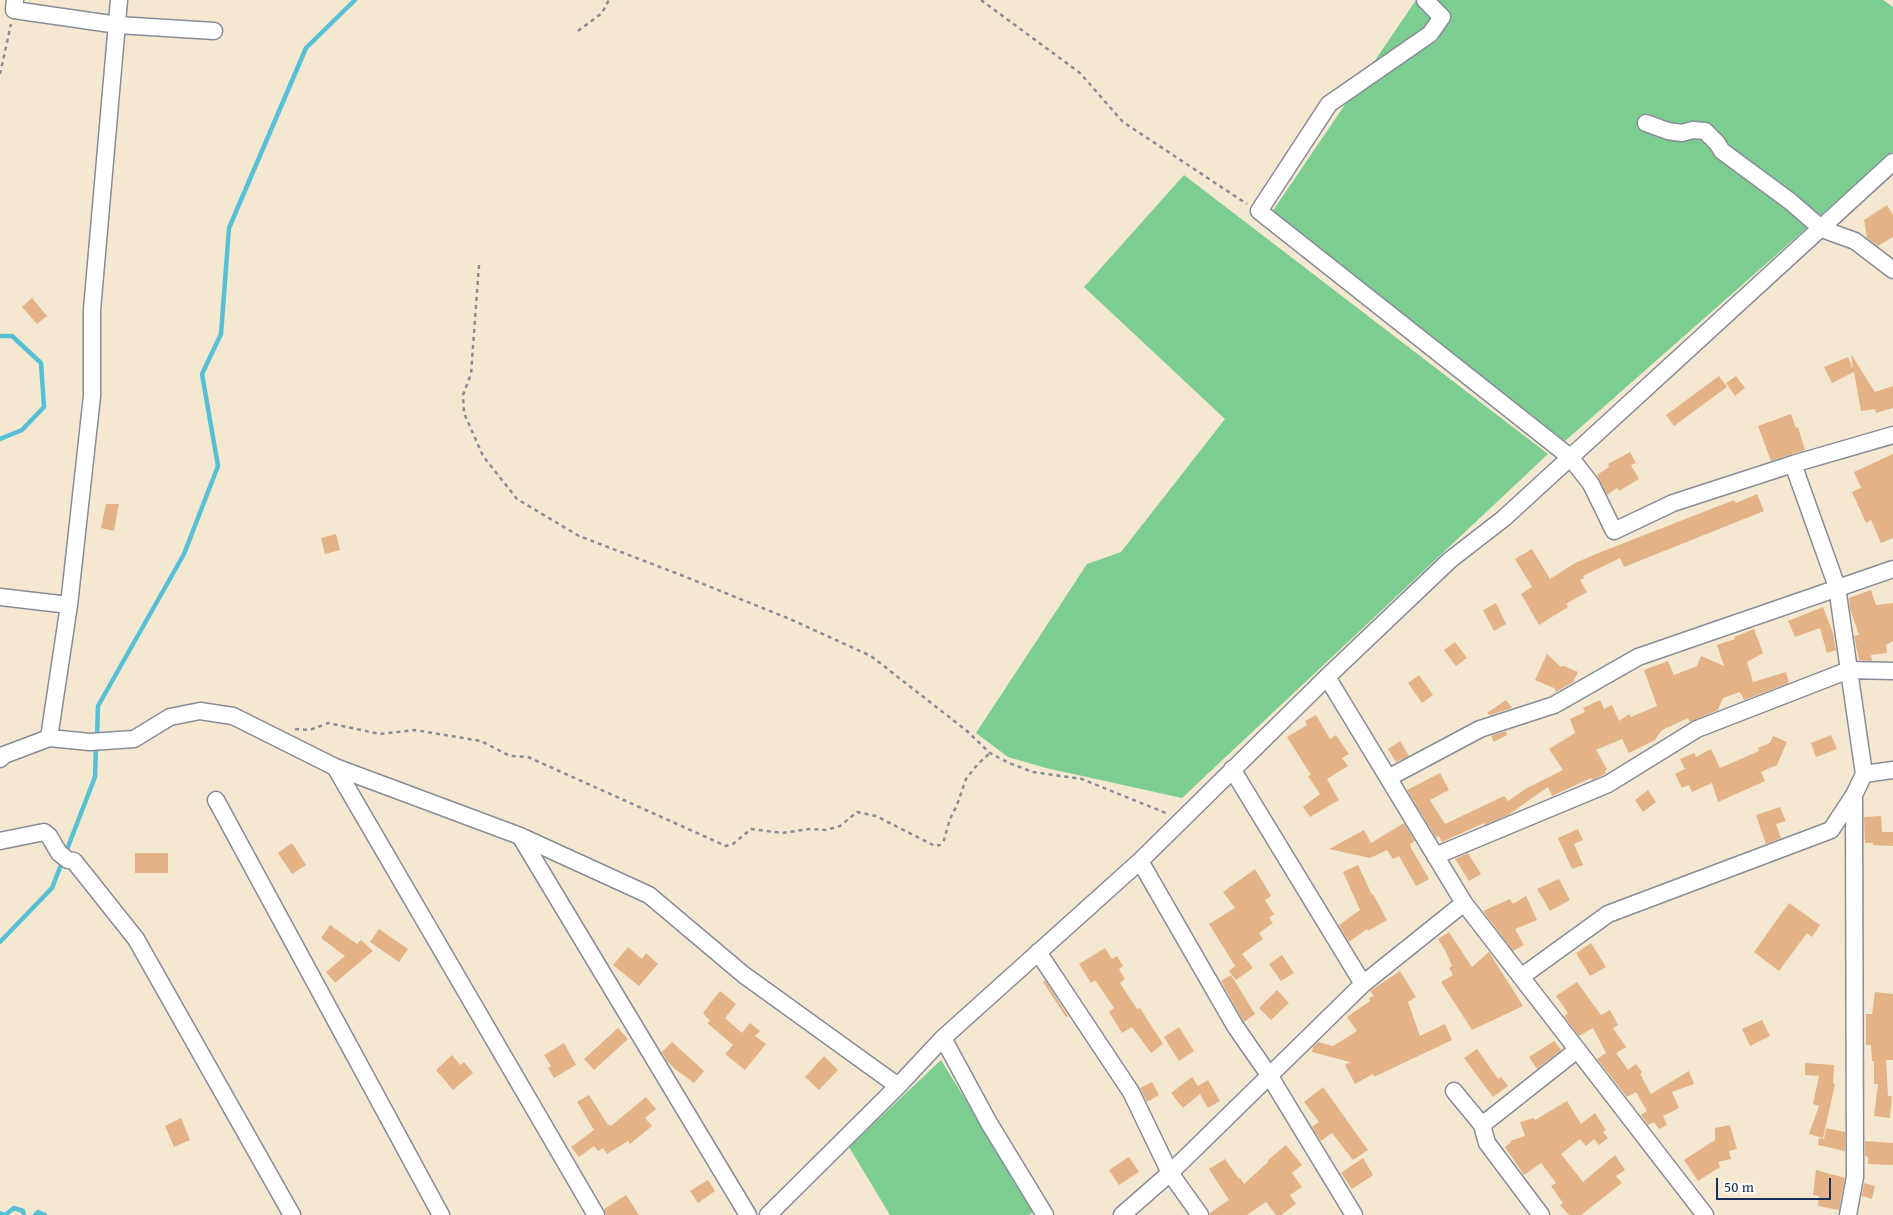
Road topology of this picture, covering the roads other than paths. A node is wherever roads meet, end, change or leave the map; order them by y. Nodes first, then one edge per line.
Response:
1 (120, 0) edge
2 (1425, 0) edge
3 (14, 5) edge
4 (118, 25) junction
5 (214, 31) dead end
6 (1646, 123) dead end
7 (1893, 162) edge
8 (1822, 229) junction
9 (1893, 270) edge
10 (1893, 435) edge
11 (1570, 457) junction
12 (1793, 464) junction
13 (1893, 569) edge
14 (1837, 588) junction
15 (0, 597) edge
16 (68, 605) junction
17 (1849, 670) junction
18 (1893, 671) edge
19 (1327, 677) junction
20 (49, 738) junction
21 (0, 759) edge
22 (335, 767) junction
23 (1232, 769) junction
24 (1893, 770) edge
25 (1864, 774) junction
26 (1388, 778) junction
27 (1854, 795) junction
28 (216, 800) dead end
29 (520, 836) junction
30 (0, 841) edge
31 (1435, 856) junction
32 (1140, 861) junction
33 (1464, 903) junction
34 (1038, 952) junction
35 (1521, 977) junction
36 (1363, 984) junction
37 (943, 1038) junction
38 (1577, 1050) junction
39 (1269, 1076) junction
40 (898, 1086) junction
41 (1454, 1091) dead end
42 (1482, 1125) junction
43 (1170, 1173) junction
44 (292, 1215) edge
45 (441, 1215) edge
46 (596, 1215) edge
47 (748, 1215) edge
48 (768, 1215) edge
49 (1045, 1215) edge
50 (1122, 1215) edge
51 (1200, 1215) edge
52 (1354, 1215) edge
53 (1542, 1215) edge
54 (1705, 1215) edge
55 (1848, 1215) edge

1 - 4 street
2 - 11 street
3 - 4 street
4 - 5 street
4 - 16 street
6 - 8 street
7 - 8 street
8 - 9 street
8 - 11 street
10 - 12 street
11 - 12 street
11 - 19 street
12 - 14 street
13 - 14 street
14 - 17 street
14 - 26 street
15 - 16 street
16 - 20 street
17 - 18 street
17 - 25 street
17 - 31 street
19 - 23 street
19 - 26 street
20 - 21 street
20 - 22 street
22 - 29 street
22 - 46 street
23 - 32 street
23 - 36 street
24 - 25 street
25 - 27 street
26 - 31 street
27 - 35 street
27 - 55 street
28 - 45 street
29 - 40 street
29 - 47 street
30 - 44 street
31 - 33 street
32 - 34 street
32 - 39 street
33 - 35 street
33 - 36 street
34 - 37 street
34 - 43 street
35 - 38 street
36 - 39 street
37 - 40 street
37 - 49 street
38 - 42 street
38 - 54 street
39 - 43 street
39 - 52 street
40 - 48 street
41 - 42 street
42 - 53 street
43 - 50 street
43 - 51 street

